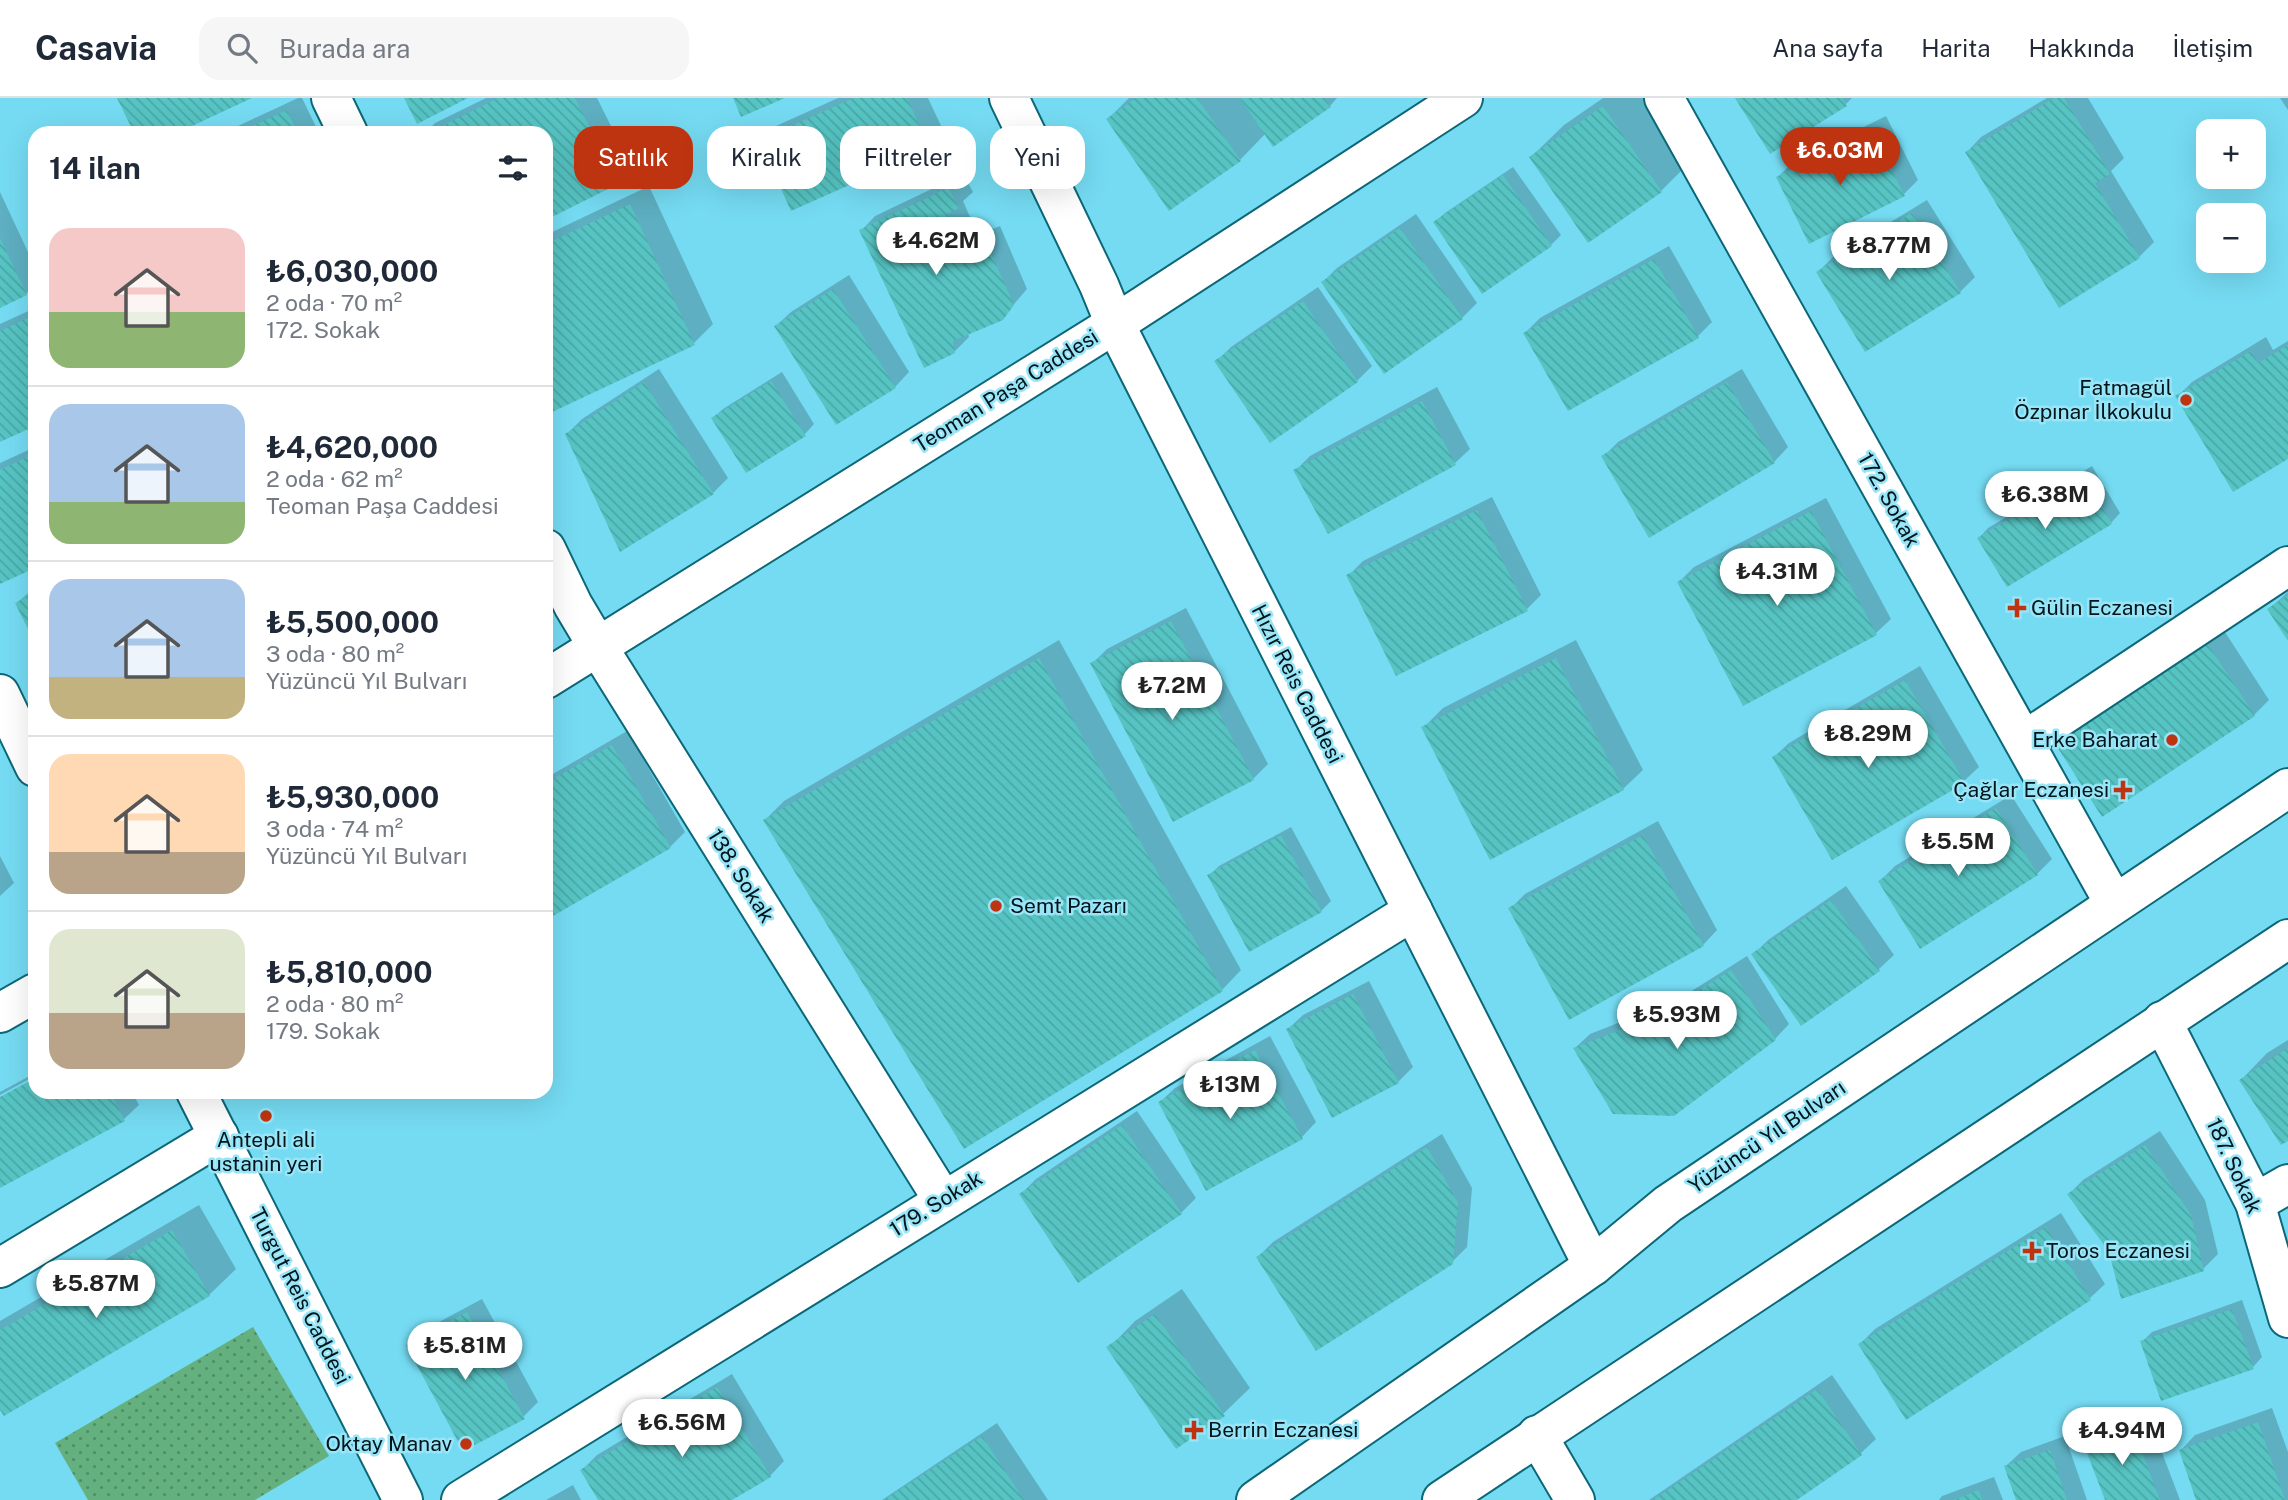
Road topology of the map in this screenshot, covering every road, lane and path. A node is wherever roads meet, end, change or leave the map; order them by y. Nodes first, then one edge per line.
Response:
1 (331, 98) edge
2 (1009, 98) edge
3 (1463, 98) edge
4 (1664, 98) edge
5 (345, 126) edge
6 (1115, 324) junction
7 (553, 564) edge
8 (2288, 566) edge
9 (598, 646) junction
10 (553, 675) edge
11 (0, 694) edge
12 (2024, 741) junction
13 (28, 752) edge
14 (2288, 788) edge
15 (2114, 902) junction
16 (1413, 911) junction
17 (2288, 939) edge
18 (28, 997) edge
19 (0, 1013) edge
20 (2162, 1021) junction
21 (200, 1099) edge
22 (219, 1136) junction
23 (2288, 1184) edge
24 (943, 1200) junction
25 (2255, 1203) junction
26 (1593, 1266) junction
27 (0, 1268) edge
28 (2288, 1318) edge
29 (1537, 1435) junction
30 (403, 1500) edge
31 (461, 1500) edge
32 (1256, 1500) edge
33 (1442, 1500) edge
34 (1575, 1500) edge

1 - 5 street
2 - 6 street, Hızır Reis Caddesi
3 - 6 street, Teoman Paşa Caddesi
4 - 12 street, 172. Sokak
6 - 9 street, Teoman Paşa Caddesi
6 - 16 street, Hızır Reis Caddesi
7 - 9 street, 138. Sokak
8 - 12 street
9 - 10 street, Teoman Paşa Caddesi
9 - 24 street, 138. Sokak
11 - 13 street
12 - 15 street, 172. Sokak
14 - 15 street, Yüzüncü Yıl Bulvarı
15 - 26 street, Yüzüncü Yıl Bulvarı
16 - 24 street, 179. Sokak
16 - 26 street, Hızır Reis Caddesi
17 - 20 street
18 - 19 street
20 - 25 street, 187. Sokak
20 - 29 street
21 - 22 street, Turgut Reis Caddesi
22 - 27 street
22 - 30 street, Turgut Reis Caddesi
23 - 25 street
24 - 31 street, 179. Sokak
25 - 28 street, 187. Sokak
26 - 32 street, Yüzüncü Yıl Bulvarı
29 - 33 street
29 - 34 street

